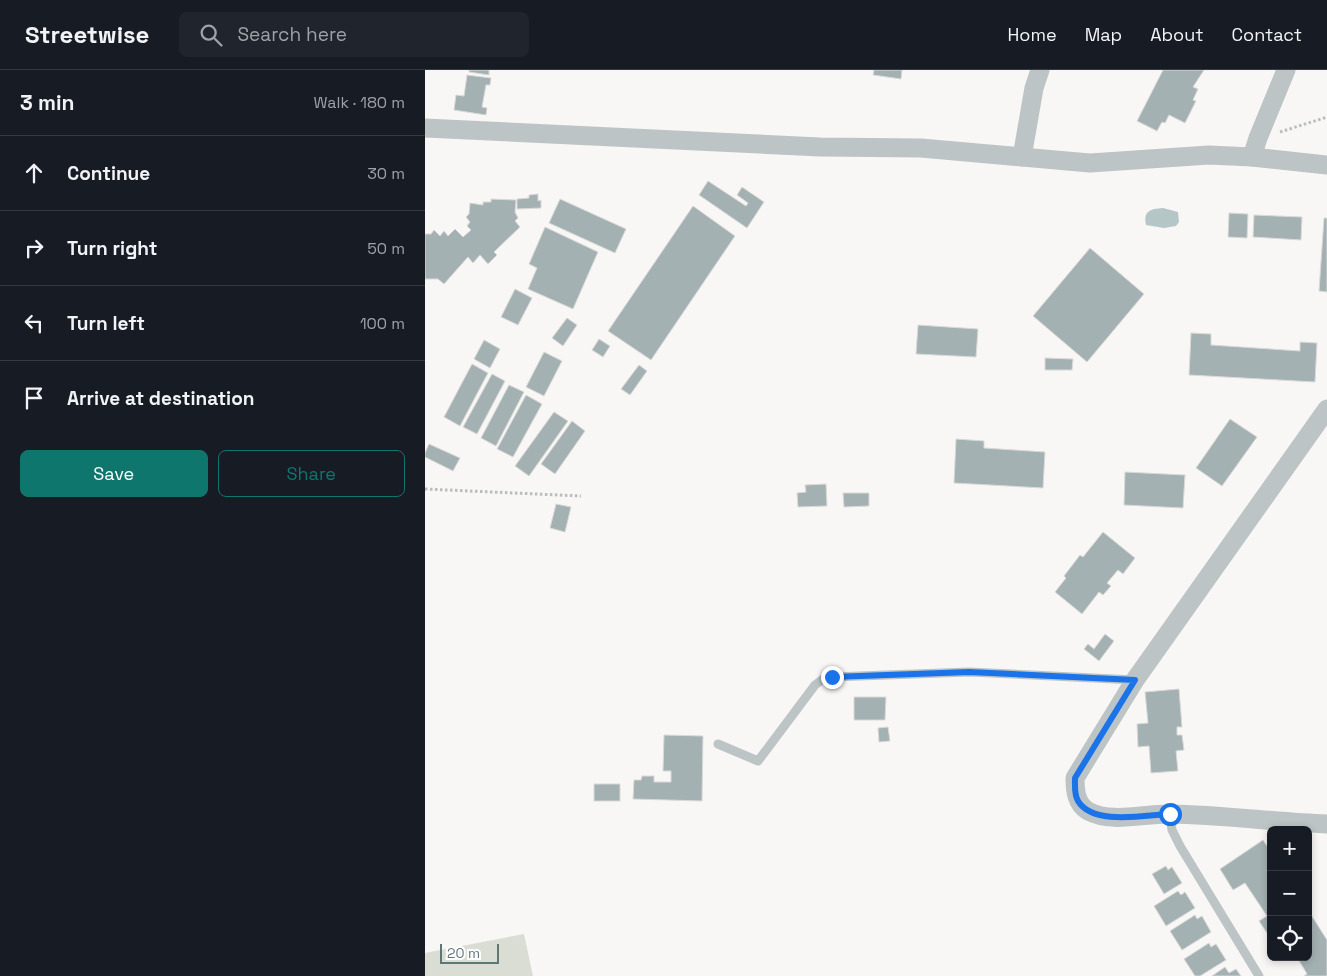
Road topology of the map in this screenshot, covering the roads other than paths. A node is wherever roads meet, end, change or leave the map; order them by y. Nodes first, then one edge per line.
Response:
1 (1040, 70) edge
2 (1286, 70) edge
3 (425, 128) edge
4 (1022, 157) junction
5 (1252, 157) junction
6 (1327, 165) edge
7 (1327, 409) edge
8 (1135, 680) junction
9 (718, 744) dead end
10 (1170, 814) junction
11 (1327, 824) edge
12 (1259, 976) edge

1 - 4 street
2 - 5 street
3 - 4 street
4 - 5 street
5 - 6 street
7 - 8 street
8 - 9 lane
8 - 10 street
10 - 11 street
10 - 12 lane

